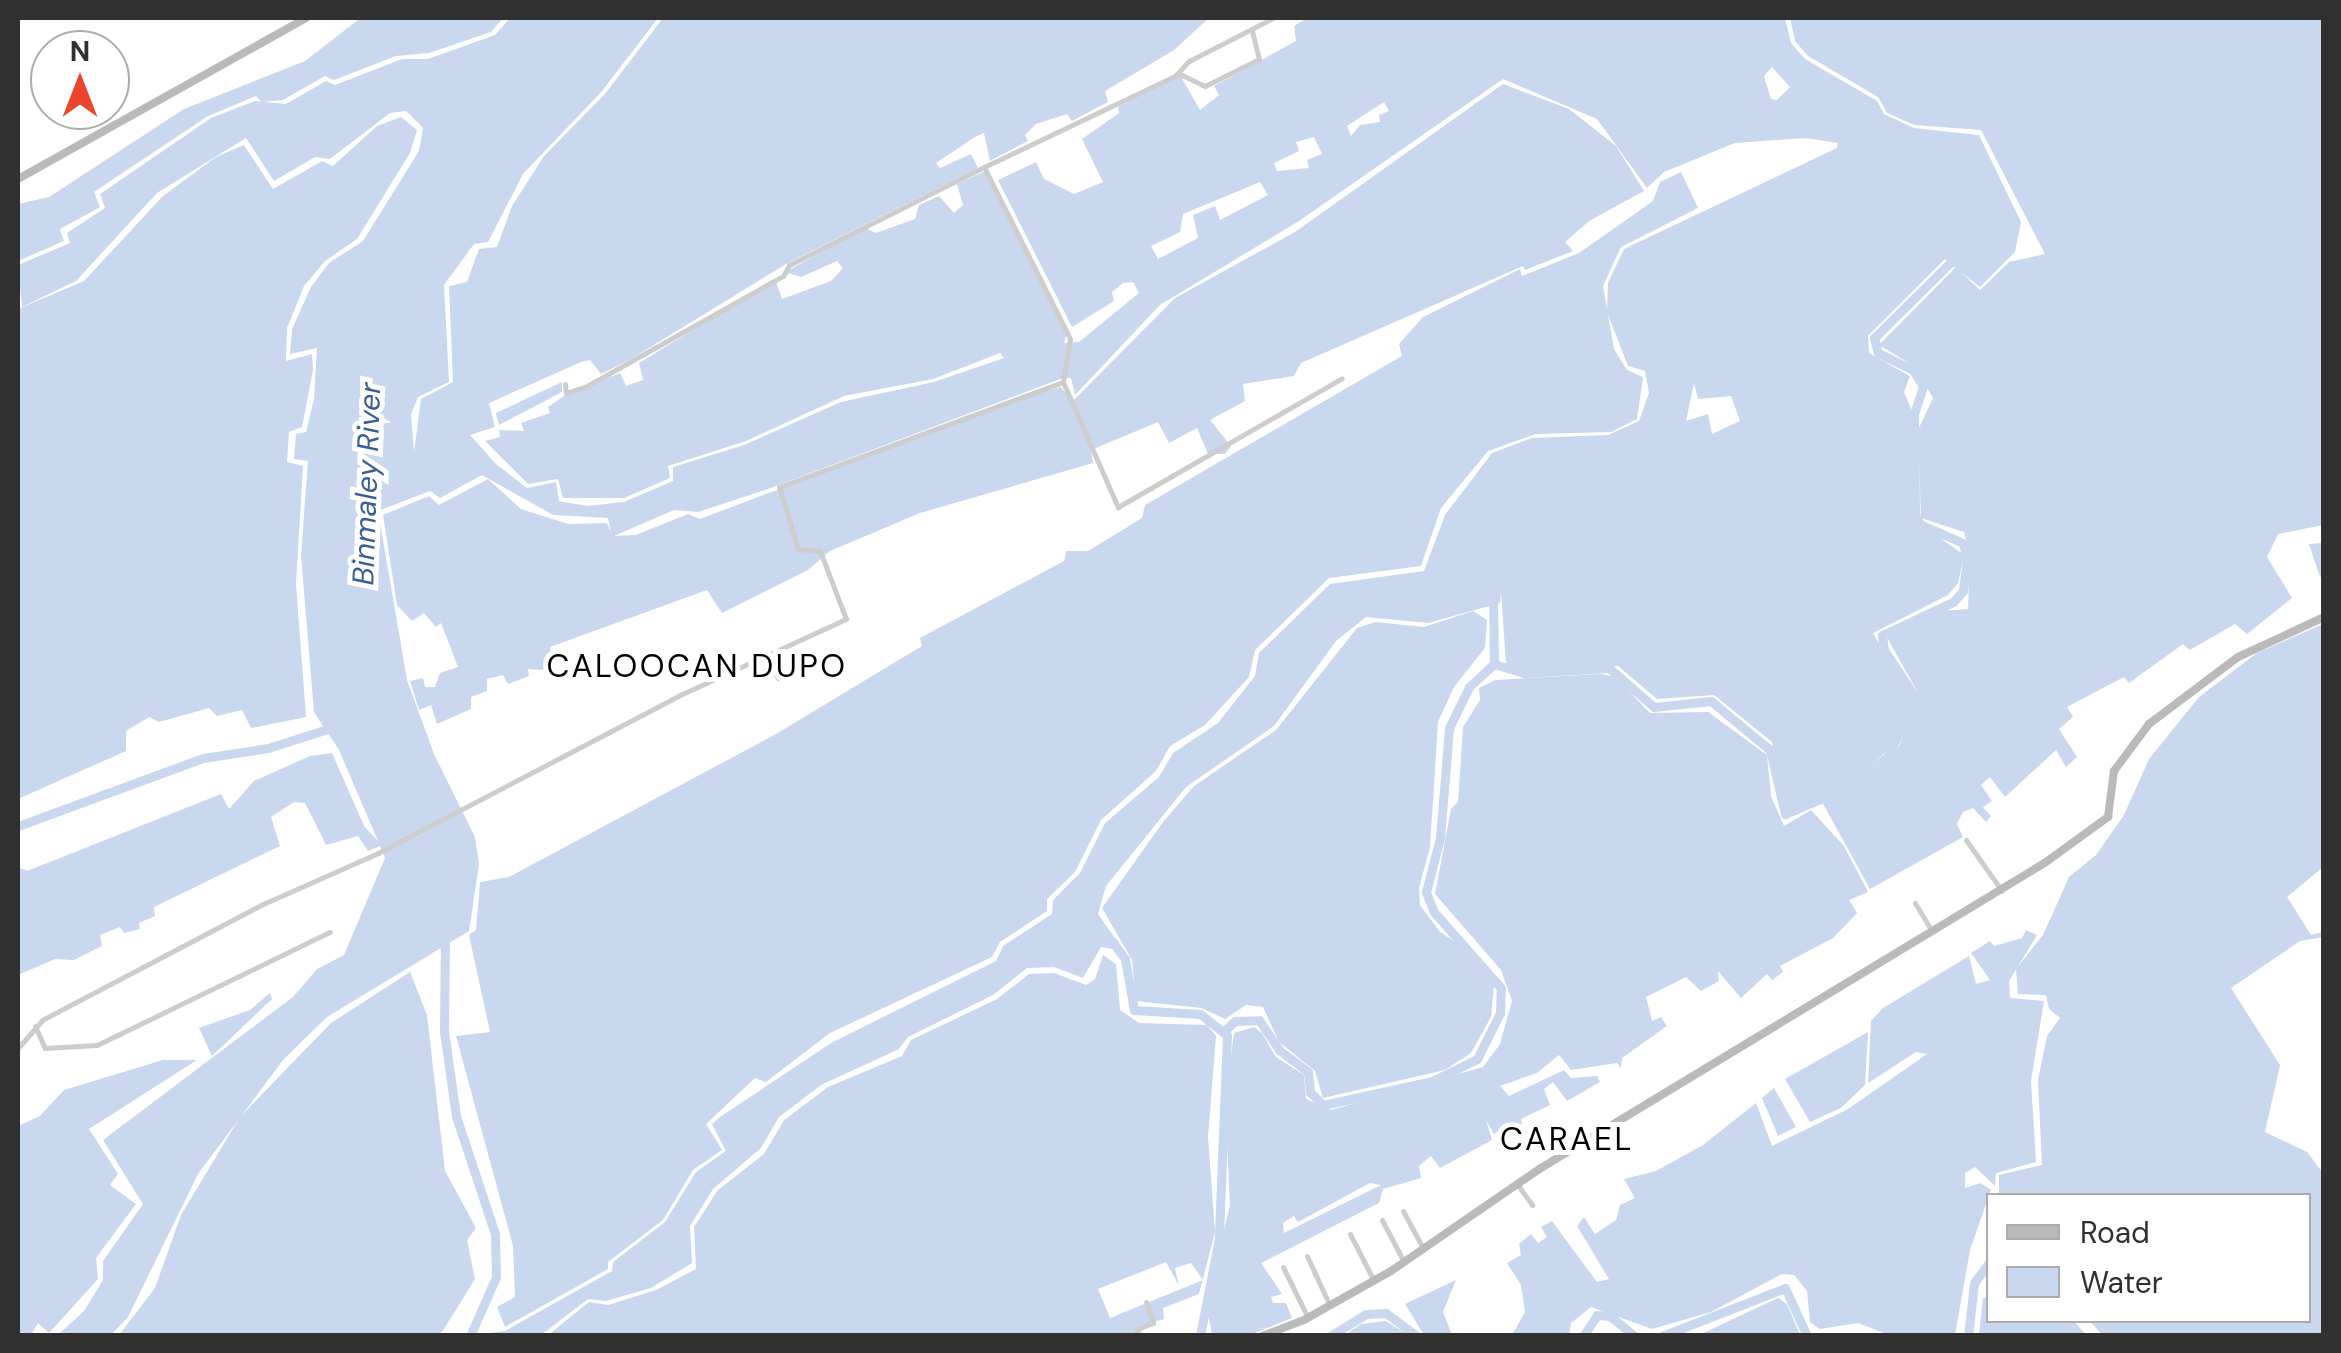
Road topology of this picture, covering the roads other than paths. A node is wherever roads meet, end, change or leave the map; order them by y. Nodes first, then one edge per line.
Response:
1 (306, 18) edge
2 (1273, 18) edge
3 (1252, 30) junction
4 (1179, 73) junction
5 (984, 166) junction
6 (18, 179) edge
7 (1342, 378) dead end
8 (1063, 380) junction
9 (566, 384) dead end
10 (2324, 617) edge
11 (764, 658) junction
12 (778, 678) dead end
13 (1966, 840) dead end
14 (2002, 892) junction
15 (1915, 903) dead end
16 (330, 932) dead end
17 (1933, 933) junction
18 (36, 1026) junction
19 (18, 1048) edge
20 (1518, 1184) junction
21 (1532, 1206) dead end
22 (1402, 1211) dead end
23 (1382, 1220) dead end
24 (1350, 1234) dead end
25 (1424, 1249) junction
26 (1307, 1256) dead end
27 (1404, 1262) junction
28 (1283, 1267) dead end
29 (1374, 1281) junction
30 (1146, 1302) dead end
31 (1330, 1306) junction
32 (1308, 1318) junction
33 (1139, 1336) edge
34 (1262, 1336) edge

1 - 6 street
2 - 3 street
3 - 4 street
3 - 4 street
4 - 5 street
5 - 8 street
5 - 9 street
7 - 8 street
8 - 11 street
10 - 14 street
11 - 12 street
11 - 18 street
13 - 14 street
14 - 17 street
15 - 17 street
16 - 18 street
17 - 20 street
18 - 19 street
20 - 21 street
20 - 25 street
22 - 25 street
23 - 27 street
24 - 29 street
25 - 27 street
26 - 31 street
27 - 29 street
28 - 32 street
29 - 31 street
30 - 33 street
31 - 32 street
32 - 34 street

